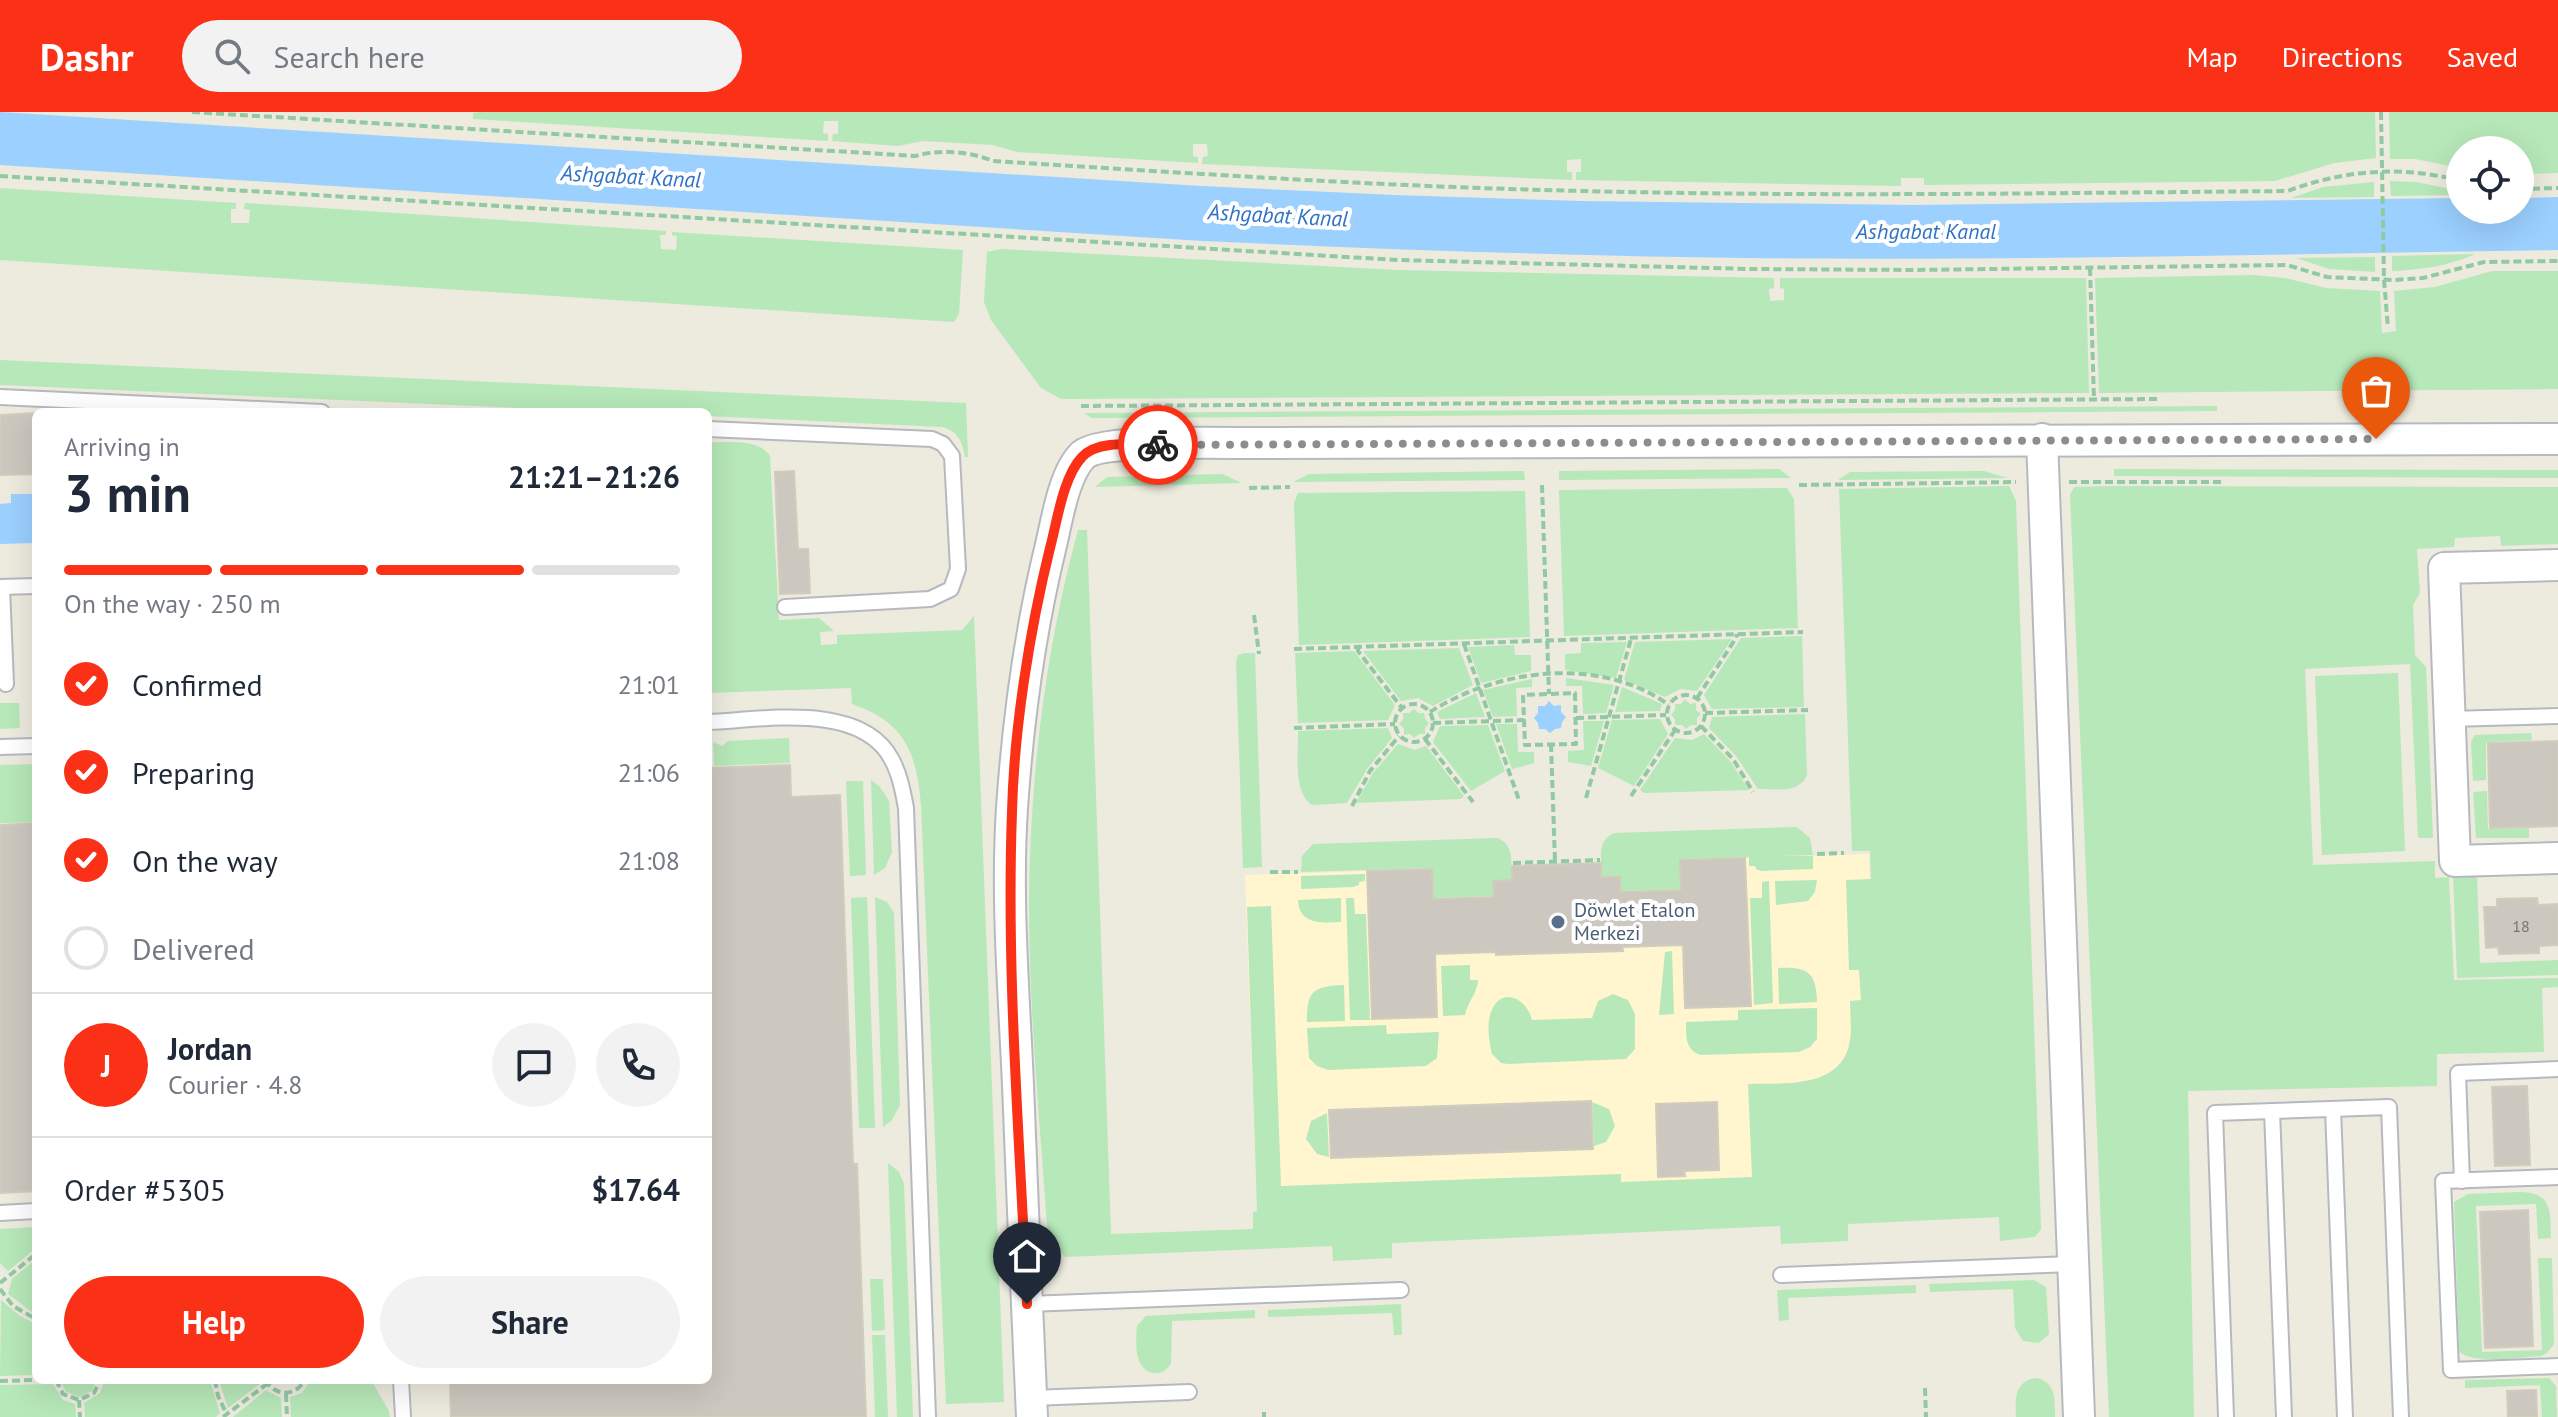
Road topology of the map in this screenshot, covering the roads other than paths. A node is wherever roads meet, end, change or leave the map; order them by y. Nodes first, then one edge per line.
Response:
1 (0, 397) edge
2 (236, 408) edge
3 (712, 429) edge
4 (2042, 439) junction
5 (2558, 439) edge
6 (2558, 565) edge
7 (32, 586) edge
8 (1, 587) edge
9 (785, 607) dead end
10 (6, 684) dead end
11 (2558, 716) edge
12 (2449, 719) junction
13 (712, 722) edge
14 (32, 746) edge
15 (0, 747) edge
16 (2558, 858) edge
17 (2558, 1069) edge
18 (2333, 1109) junction
19 (2272, 1111) junction
20 (2558, 1177) edge
21 (2462, 1181) junction
22 (32, 1211) edge
23 (0, 1213) edge
24 (2073, 1264) junction
25 (1781, 1275) dead end
26 (1401, 1290) dead end
27 (1027, 1304) junction
28 (2558, 1366) edge
29 (401, 1384) edge
30 (1189, 1392) dead end
31 (1031, 1408) edge
32 (403, 1417) edge
33 (928, 1417) edge
34 (2079, 1417) edge
35 (2226, 1417) edge
36 (2284, 1417) edge
37 (2345, 1417) edge
38 (2401, 1417) edge

1 - 2 lane
3 - 9 lane
4 - 5 street
4 - 24 street
4 - 27 street
6 - 12 street
7 - 8 lane
8 - 10 lane
11 - 12 lane
12 - 16 street
13 - 33 lane
14 - 15 lane
17 - 21 lane
18 - 19 lane
18 - 37 lane
18 - 38 lane
19 - 35 lane
19 - 36 lane
20 - 21 lane
21 - 28 lane
22 - 23 lane
24 - 25 lane
24 - 34 street
26 - 27 lane
27 - 31 street
29 - 32 lane
30 - 31 lane

